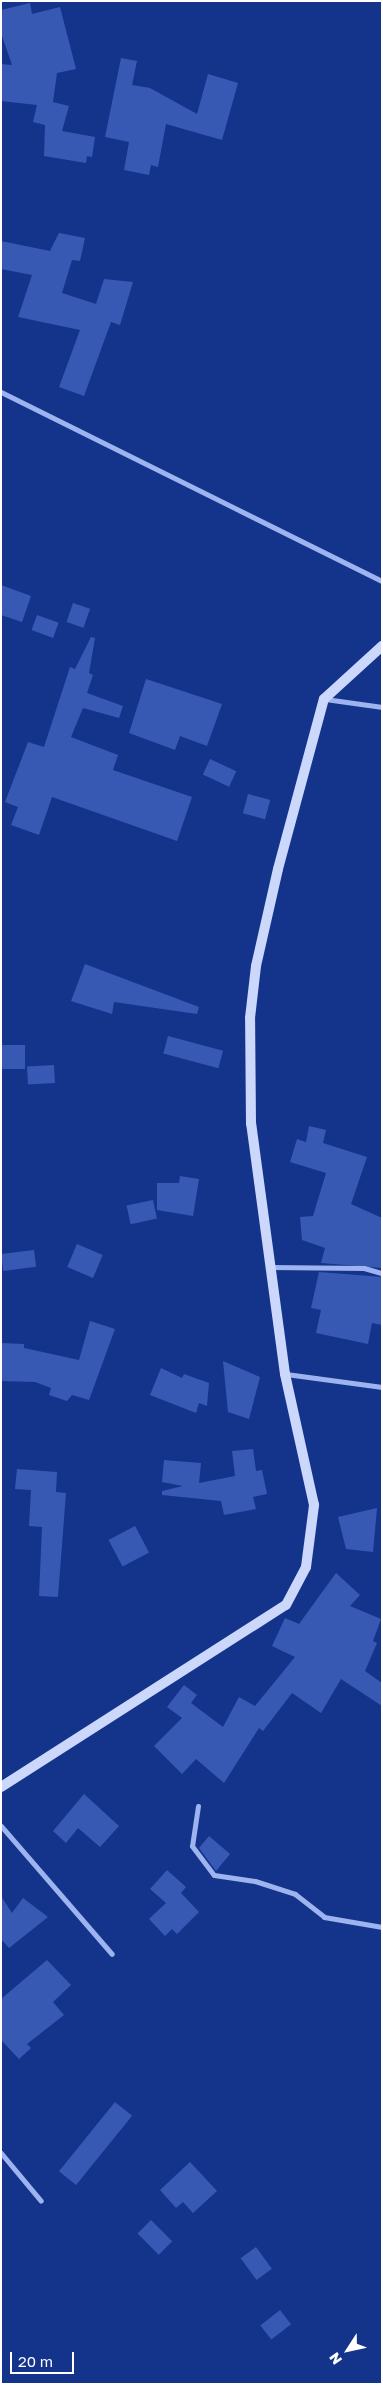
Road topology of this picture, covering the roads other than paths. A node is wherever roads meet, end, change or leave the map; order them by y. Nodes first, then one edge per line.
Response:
1 (1, 392) edge
2 (382, 581) edge
3 (382, 646) edge
4 (324, 699) junction
5 (382, 708) edge
6 (270, 1267) junction
7 (382, 1273) edge
8 (286, 1374) junction
9 (382, 1387) edge
10 (1, 1787) edge
11 (198, 1806) dead end
12 (1, 1826) edge
13 (382, 1927) edge
14 (112, 1954) dead end
15 (1, 2153) edge
16 (41, 2201) dead end

1 - 2 street
3 - 4 main road
4 - 5 street
4 - 6 main road
6 - 7 street
6 - 8 main road
8 - 9 street
8 - 10 main road
11 - 13 street
12 - 14 street
15 - 16 street

